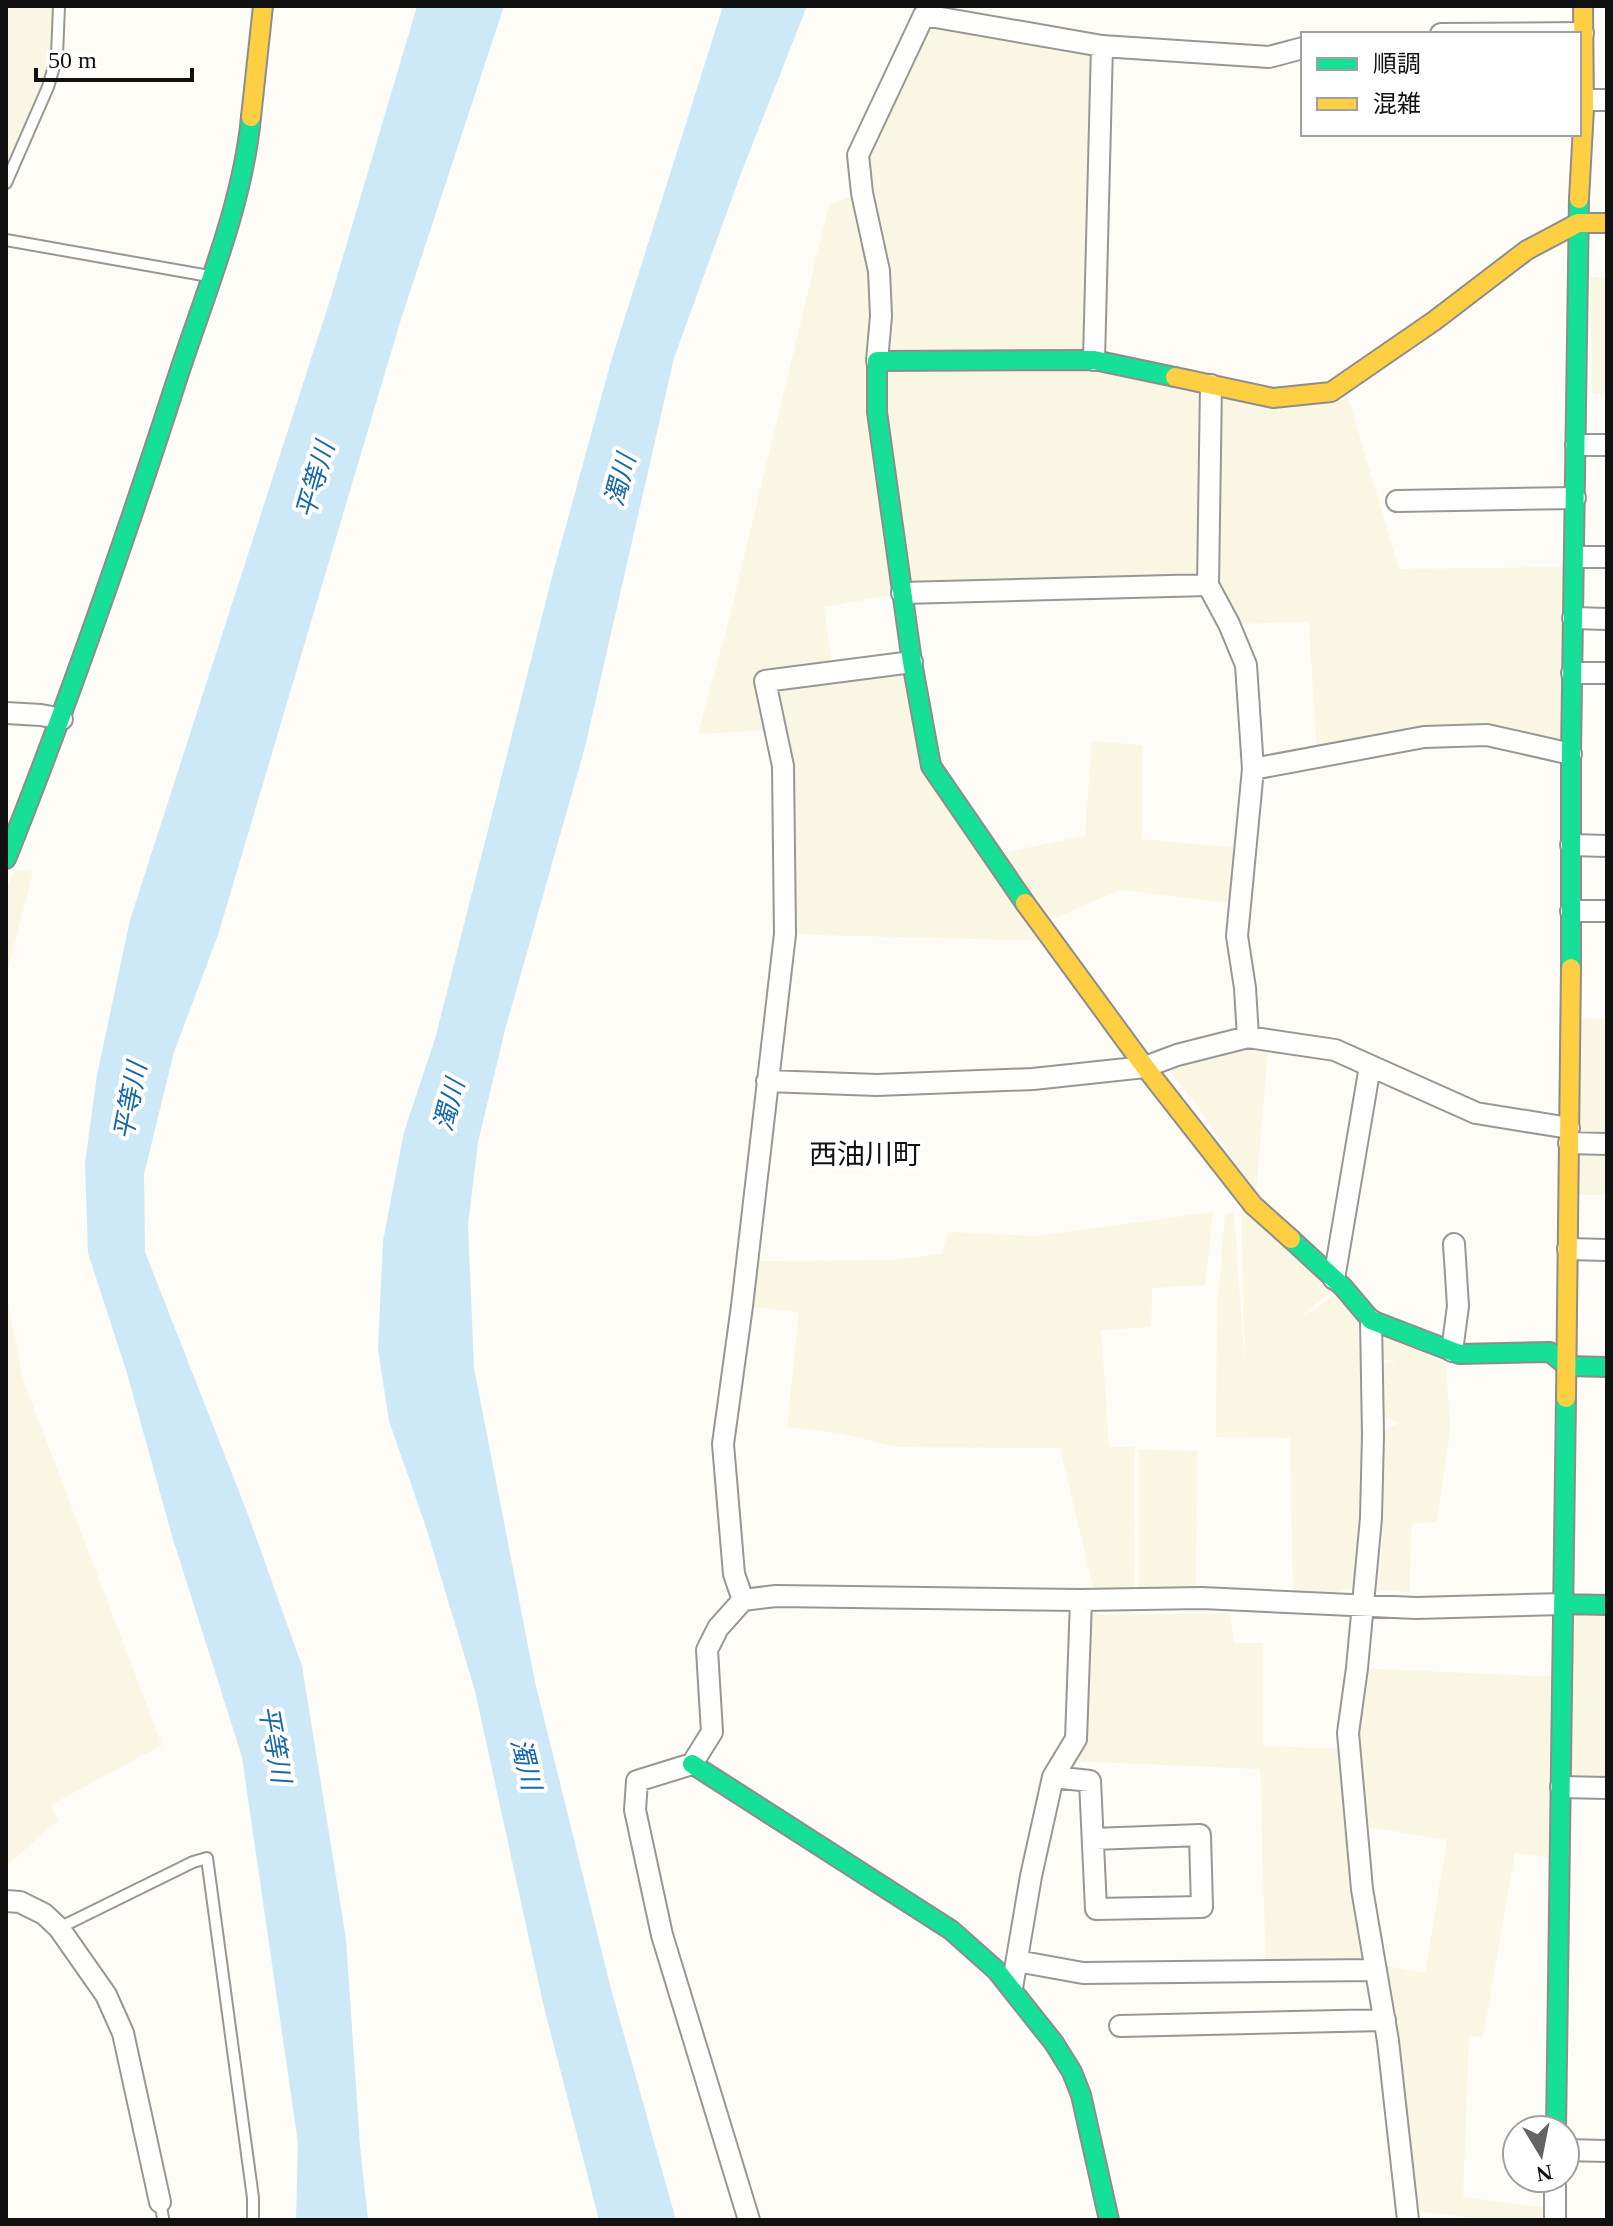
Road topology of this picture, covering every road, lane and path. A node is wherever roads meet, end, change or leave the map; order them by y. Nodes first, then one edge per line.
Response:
1 (59, 6) edge
2 (263, 6) edge
3 (1583, 6) edge
4 (1583, 33) joint
5 (1102, 46) junction
6 (1301, 49) edge
7 (1584, 100) junction
8 (1607, 100) edge
9 (6, 183) edge
10 (1578, 223) junction
11 (1607, 223) edge
12 (6, 240) edge
13 (209, 276) junction
14 (1094, 360) junction
15 (877, 361) junction
16 (1211, 385) junction
17 (1576, 445) junction
18 (1607, 445) edge
19 (1575, 498) junction
20 (1397, 501) dead end
21 (1575, 557) junction
22 (1607, 557) edge
23 (1208, 585) junction
24 (902, 593) junction
25 (1573, 618) junction
26 (1607, 619) edge
27 (912, 662) junction
28 (1572, 673) junction
29 (1607, 673) edge
30 (6, 713) edge
31 (62, 719) junction
32 (1571, 754) junction
33 (1253, 769) junction
34 (1571, 845) junction
35 (1607, 846) edge
36 (6, 859) edge
37 (1571, 911) junction
38 (1607, 911) edge
39 (1248, 1037) junction
40 (1370, 1066) junction
41 (1145, 1067) junction
42 (767, 1081) junction
43 (1569, 1136) junction
44 (1607, 1144) edge
45 (1454, 1244) dead end
46 (1568, 1249) junction
47 (1607, 1250) edge
48 (1334, 1279) junction
49 (1371, 1320) junction
50 (1452, 1351) junction
51 (1567, 1366) junction
52 (1607, 1367) edge
53 (743, 1600) junction
54 (1081, 1600) junction
55 (1364, 1604) junction
56 (1563, 1604) junction
57 (1607, 1605) edge
58 (692, 1764) junction
59 (1053, 1777) junction
60 (1561, 1787) junction
61 (1607, 1788) edge
62 (1093, 1839) junction
63 (6, 1901) edge
64 (59, 1928) junction
65 (1017, 1961) junction
66 (1376, 1970) junction
67 (1012, 1988) junction
68 (1385, 2020) junction
69 (1120, 2026) dead end
70 (1556, 2114) edge
71 (1581, 2150) edge
72 (1607, 2151) edge
73 (1555, 2194) edge
74 (162, 2210) edge
75 (253, 2220) edge
76 (749, 2220) edge
77 (1109, 2220) edge
78 (1408, 2220) edge
79 (1555, 2220) edge

1 - 9 lane
2 - 13 street
3 - 4 street
4 - 7 street
5 - 6 street
5 - 14 street
5 - 15 street
7 - 8 street
7 - 10 street
10 - 11 street
10 - 16 street
10 - 17 street
12 - 13 lane
13 - 31 street
14 - 15 street
14 - 16 street
15 - 24 street
16 - 23 street
17 - 18 street
17 - 19 street
19 - 20 street
19 - 21 street
21 - 22 street
21 - 25 street
23 - 24 street
23 - 33 street
24 - 27 street
25 - 26 street
25 - 28 street
27 - 41 street
27 - 42 street
28 - 29 street
28 - 32 street
30 - 31 street
31 - 36 street
32 - 33 street
32 - 34 street
33 - 39 street
34 - 35 street
34 - 37 street
37 - 38 street
37 - 43 street
39 - 40 street
39 - 41 street
40 - 43 street
40 - 48 street
41 - 42 street
41 - 48 street
42 - 53 street
43 - 44 street
43 - 46 street
45 - 50 street
46 - 47 street
46 - 51 street
48 - 49 street
49 - 50 street
49 - 55 street
50 - 51 street
51 - 52 street
51 - 56 street
53 - 54 street
53 - 58 street
54 - 55 street
54 - 59 street
55 - 56 street
55 - 66 street
56 - 57 street
56 - 60 street
58 - 67 street
58 - 76 street
59 - 62 street
59 - 65 street
60 - 61 street
60 - 70 street
62 - 62 street
63 - 64 street
64 - 74 street
64 - 75 lane
65 - 66 street
65 - 67 street
66 - 68 street
67 - 77 street
68 - 69 street
68 - 78 street
71 - 72 street
73 - 79 street

